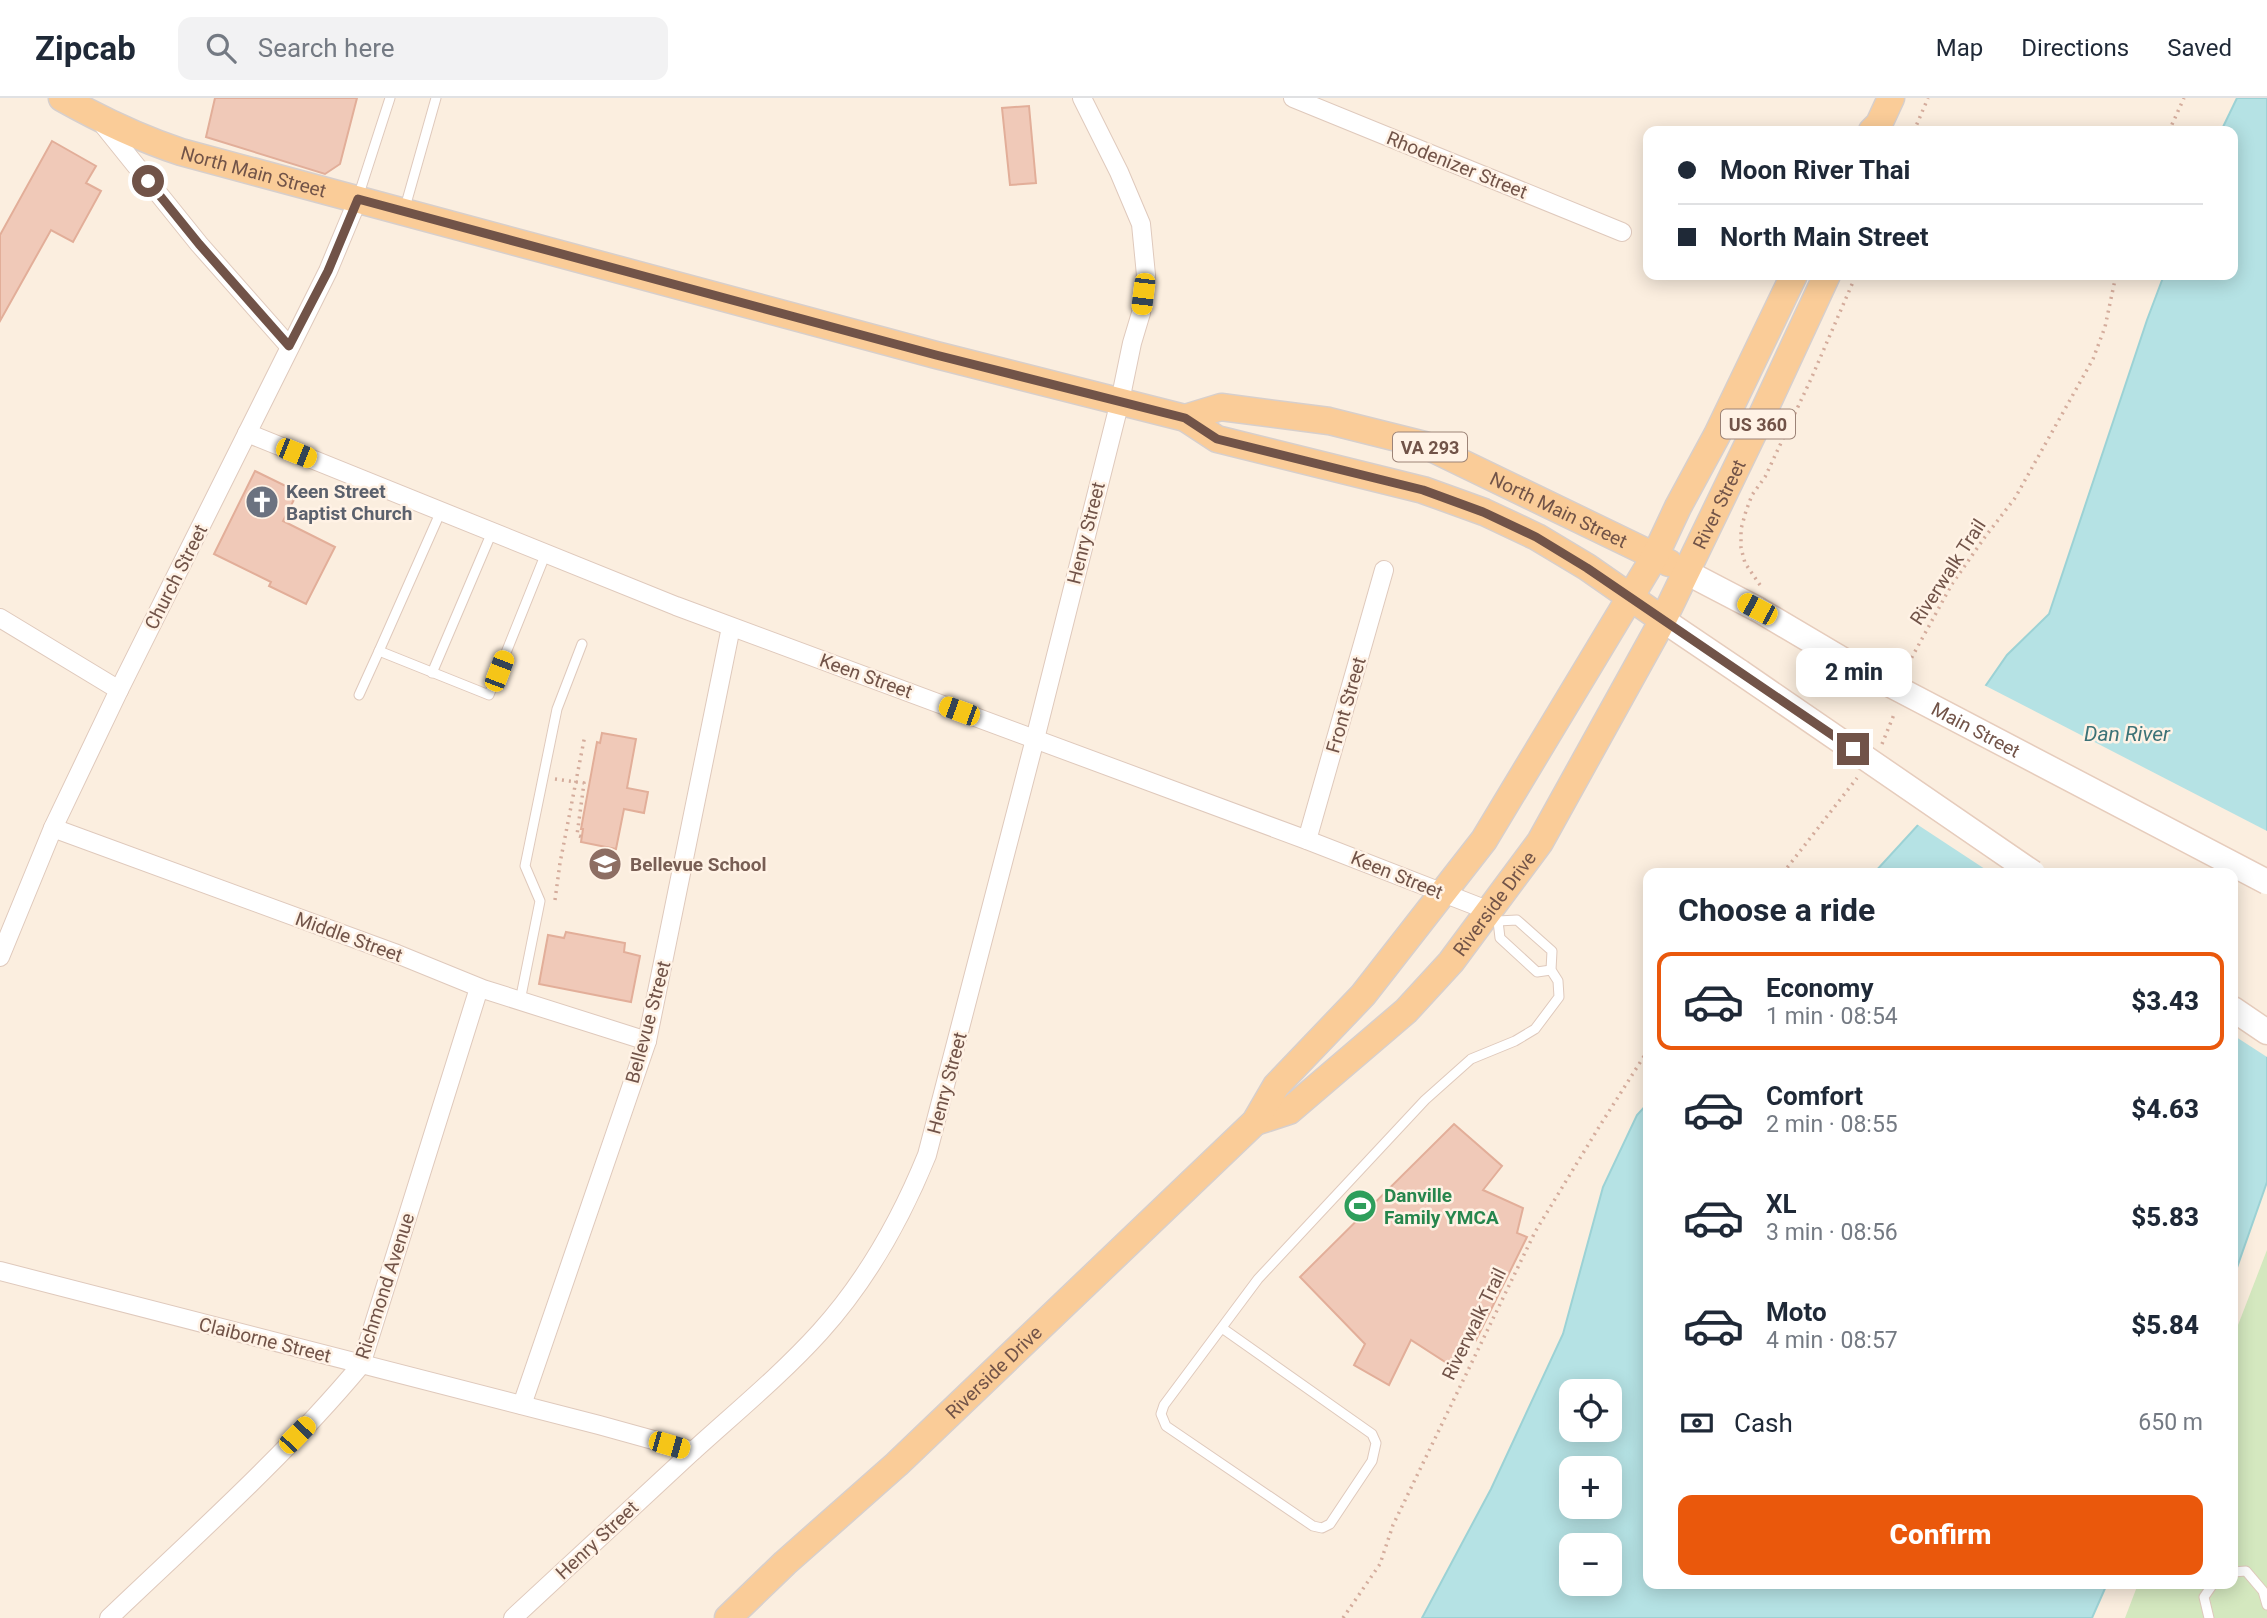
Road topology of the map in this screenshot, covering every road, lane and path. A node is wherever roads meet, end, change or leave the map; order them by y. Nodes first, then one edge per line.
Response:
1 (62, 98) edge
2 (390, 98) edge
3 (436, 98) edge
4 (1082, 98) edge
5 (1293, 98) edge
6 (1891, 98) edge
7 (1928, 98) edge
8 (2184, 98) edge
9 (98, 119) junction
10 (1878, 126) edge
11 (1916, 126) edge
12 (2171, 126) edge
13 (358, 199) junction
14 (404, 211) junction
15 (1622, 232) dead end
16 (1792, 280) edge
17 (1825, 280) edge
18 (1854, 280) edge
19 (2115, 280) edge
20 (289, 346) junction
21 (1120, 401) junction
22 (1185, 418) junction
23 (247, 433) junction
24 (441, 511) junction
25 (492, 532) junction
26 (546, 553) junction
27 (1655, 556) junction
28 (1384, 570) dead end
29 (1686, 572) junction
30 (1631, 598) junction
31 (1761, 599) junction
32 (0, 618) edge
33 (1663, 620) junction
34 (731, 626) junction
35 (582, 645) dead end
36 (379, 651) junction
37 (432, 673) junction
38 (1906, 676) dead end
39 (120, 690) junction
40 (359, 695) dead end
41 (1898, 704) dead end
42 (585, 735) dead end
43 (1035, 739) junction
44 (1881, 746) dead end
45 (1863, 771) dead end
46 (575, 781) junction
47 (53, 828) junction
48 (582, 837) dead end
49 (1307, 839) junction
50 (1787, 868) edge
51 (2026, 868) edge
52 (2267, 882) edge
53 (1442, 893) junction
54 (540, 901) junction
55 (1493, 916) junction
56 (0, 957) edge
57 (1551, 970) junction
58 (479, 988) junction
59 (520, 1001) junction
60 (2238, 1012) edge
61 (2267, 1032) edge
62 (647, 1041) junction
63 (1643, 1059) edge
64 (1255, 1122) junction
65 (0, 1271) edge
66 (1222, 1328) junction
67 (361, 1365) junction
68 (522, 1405) junction
69 (693, 1451) junction
70 (2238, 1572) edge
71 (2210, 1589) edge
72 (2267, 1605) edge
73 (109, 1618) edge
74 (513, 1618) edge
75 (728, 1618) edge
76 (1343, 1618) edge
77 (2209, 1618) edge

1 - 9 main road, North Main Street / VA 293
2 - 13 lane
3 - 14 lane
4 - 21 street, Henry Street
5 - 15 street, Rhodenizer Street
6 - 10 main road
7 - 11 path
8 - 12 path
9 - 13 main road, North Main Street / VA 293
9 - 20 street
13 - 14 main road, North Main Street / VA 293
13 - 20 street, Church Street
14 - 21 main road, North Main Street / VA 293
16 - 27 main road, River Street / US 360
17 - 29 main road, River Street / US 360
18 - 31 path
19 - 38 path, Riverwalk Trail
20 - 23 street, Church Street
21 - 22 main road, North Main Street / VA 293
21 - 43 street, Henry Street
22 - 27 main road, North Main Street / VA 293
22 - 30 main road, North Main Street / VA 293
23 - 24 street, Keen Street
23 - 39 street, Church Street
24 - 25 street, Keen Street
24 - 36 lane
25 - 26 street, Keen Street
25 - 37 lane
26 - 34 street, Keen Street
26 - 37 lane
27 - 29 main road, North Main Street / VA 293
27 - 30 main road, River Street / US 360
28 - 49 street, Front Street
29 - 31 main road, Main Street / VA 293
29 - 33 main road, River Street / US 360
30 - 33 main road, North Main Street / VA 293
30 - 53 main road, Riverside Drive
31 - 52 main road, Main Street / VA 293, bridge
32 - 39 street
33 - 51 main road, VA 293, bridge
33 - 55 main road, Riverside Drive
34 - 43 street, Keen Street
34 - 62 street, Bellevue Street
35 - 54 lane
36 - 37 lane
36 - 40 lane
39 - 47 street, Church Street
41 - 44 path
42 - 46 path
43 - 49 street, Keen Street
43 - 69 street, Henry Street
45 - 50 path
46 - 48 path
46 - 54 path
47 - 56 street, Church Street
47 - 58 street, Middle Street
49 - 53 street, Keen Street
53 - 55 street, Keen Street
53 - 64 main road, Riverside Drive
54 - 59 lane
55 - 57 lane
55 - 57 lane
55 - 64 main road, Riverside Drive
57 - 66 lane
58 - 59 street, Middle Street
58 - 67 street, Richmond Avenue
59 - 62 street, Middle Street
60 - 61 main road
62 - 68 street, Bellevue Street
63 - 76 path, Riverwalk Trail
64 - 75 main road, Riverside Drive
65 - 67 street, Claiborne Street
66 - 66 lane
67 - 68 street, Claiborne Street
67 - 73 street, Richmond Avenue
68 - 69 street, Claiborne Street
69 - 74 street, Henry Street
70 - 72 lane
71 - 77 lane

